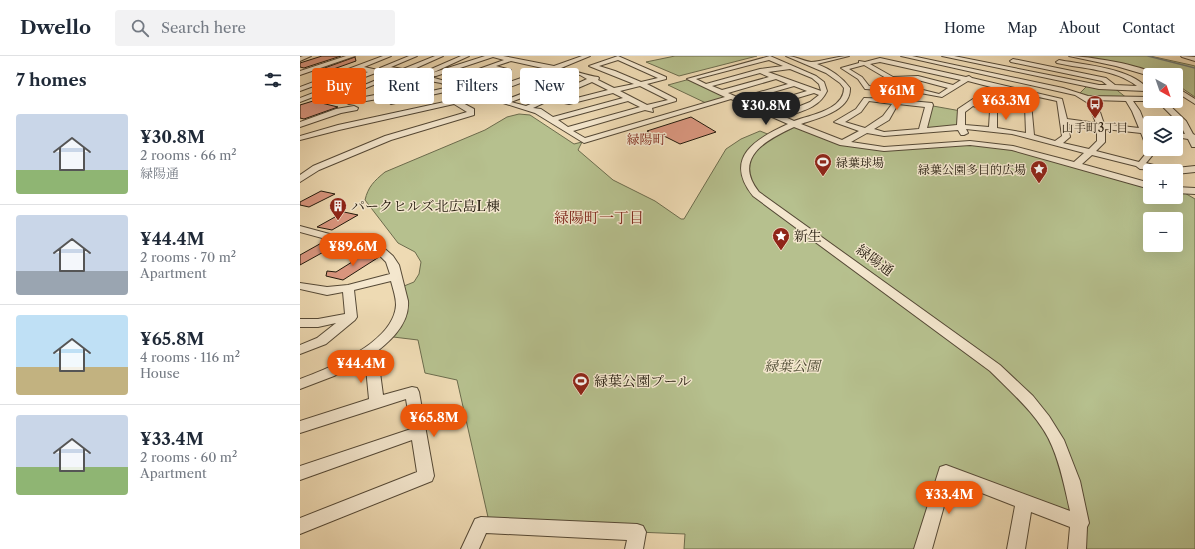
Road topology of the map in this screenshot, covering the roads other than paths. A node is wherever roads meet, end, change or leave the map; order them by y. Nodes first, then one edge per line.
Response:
1 (308, 56) edge
2 (352, 56) edge
3 (388, 56) edge
4 (414, 56) edge
5 (440, 56) edge
6 (466, 56) edge
7 (492, 56) edge
8 (580, 56) edge
9 (587, 56) edge
10 (789, 56) edge
11 (825, 56) edge
12 (847, 56) edge
13 (904, 56) edge
14 (929, 56) edge
15 (945, 56) edge
16 (1072, 56) edge
17 (1184, 56) edge
18 (1036, 58) dead end
19 (300, 59) edge
20 (510, 59) junction
21 (833, 59) junction
22 (1195, 59) edge
23 (922, 60) junction
24 (1007, 60) dead end
25 (1051, 60) dead end
26 (809, 64) junction
27 (864, 64) junction
28 (1027, 64) junction
29 (744, 65) junction
30 (792, 66) junction
31 (908, 66) junction
32 (490, 67) junction
33 (357, 68) edge
34 (552, 68) junction
35 (366, 69) edge
36 (612, 71) junction
37 (760, 71) junction
38 (1018, 71) junction
39 (979, 72) junction
40 (1143, 72) edge
41 (300, 73) edge
42 (579, 73) edge
43 (366, 74) edge
44 (776, 77) junction
45 (1007, 78) junction
46 (592, 79) junction
47 (891, 79) junction
48 (966, 79) junction
49 (639, 84) junction
50 (794, 84) junction
51 (312, 85) edge
52 (579, 85) edge
53 (705, 86) junction
54 (996, 86) junction
55 (954, 87) junction
56 (1113, 87) junction
57 (1143, 87) edge
58 (1143, 88) edge
59 (300, 90) edge
60 (895, 90) junction
61 (613, 91) junction
62 (814, 91) junction
63 (312, 93) edge
64 (721, 93) junction
65 (822, 94) junction
66 (984, 94) junction
67 (1183, 94) edge
68 (312, 96) edge
69 (520, 96) edge
70 (374, 98) edge
71 (1087, 98) junction
72 (629, 99) junction
73 (735, 99) junction
74 (1128, 99) junction
75 (1143, 99) edge
76 (300, 100) edge
77 (579, 100) edge
78 (1183, 100) edge
79 (1193, 101) edge
80 (897, 102) junction
81 (442, 103) edge
82 (971, 103) junction
83 (459, 104) edge
84 (536, 104) edge
85 (352, 105) junction
86 (526, 108) junction
87 (646, 108) junction
88 (757, 108) junction
89 (1168, 108) edge
90 (664, 117) junction
91 (779, 117) junction
92 (362, 120) junction
93 (551, 120) junction
94 (1063, 121) junction
95 (795, 124) junction
96 (1143, 124) edge
97 (300, 125) edge
98 (1100, 126) junction
99 (961, 128) junction
100 (993, 129) junction
101 (567, 130) junction
102 (865, 130) junction
103 (923, 130) junction
104 (1143, 131) edge
105 (300, 134) edge
106 (1030, 136) junction
107 (1183, 136) edge
108 (1193, 137) edge
109 (300, 138) edge
110 (843, 143) junction
111 (970, 143) junction
112 (1057, 143) junction
113 (1195, 145) edge
114 (1090, 152) junction
115 (1149, 156) edge
116 (1075, 166) junction
117 (1140, 166) junction
118 (1143, 167) edge
119 (1195, 169) edge
120 (1183, 170) edge
121 (300, 180) edge
122 (1143, 184) edge
123 (1183, 190) edge
124 (1195, 191) edge
125 (300, 230) edge
126 (396, 276) junction
127 (300, 286) edge
128 (348, 288) junction
129 (351, 317) junction
130 (300, 323) edge
131 (300, 350) edge
132 (358, 359) junction
133 (300, 384) edge
134 (377, 402) junction
135 (300, 428) edge
136 (419, 432) junction
137 (300, 473) edge
138 (1024, 502) junction
139 (1080, 523) junction
140 (300, 526) edge
141 (470, 549) edge
142 (634, 549) edge
143 (923, 549) edge
144 (1016, 549) edge
145 (1077, 549) edge

1 - 19 street
2 - 41 street
3 - 33 street
4 - 5 street
6 - 7 street
7 - 20 street
8 - 34 street
9 - 34 street
10 - 26 street, 緑陽通
11 - 21 street
12 - 21 street
12 - 27 street
13 - 23 street
14 - 23 street
15 - 38 street
16 - 40 street
17 - 22 street
18 - 28 street
20 - 32 street
20 - 34 street
21 - 26 street
23 - 31 street
23 - 39 street
24 - 28 street
25 - 57 street
26 - 30 street
26 - 95 street, 緑陽通
27 - 31 street
27 - 47 street
27 - 60 street
28 - 38 street
28 - 56 street
29 - 30 street
29 - 37 street
29 - 53 street
30 - 37 street
30 - 65 street
31 - 48 street
32 - 32 street
35 - 43 street
36 - 46 street
36 - 49 street
36 - 49 street
37 - 44 street
37 - 53 street
38 - 45 street
38 - 56 street
39 - 45 street
39 - 48 street
42 - 46 street
44 - 50 street
44 - 64 street
45 - 71 street
46 - 52 street
46 - 61 street
47 - 55 street
47 - 60 street
48 - 54 street
48 - 55 street
49 - 61 street
49 - 87 street
50 - 62 street
50 - 73 street
51 - 59 street
53 - 64 street
54 - 66 street
54 - 94 street
55 - 60 street
56 - 58 street
59 - 63 street
60 - 80 street
61 - 72 street
61 - 77 street
62 - 65 street
62 - 88 street
64 - 73 street
65 - 91 street
66 - 82 street
66 - 106 street
67 - 79 street
68 - 76 street
69 - 86 street
70 - 85 street
71 - 74 street
71 - 98 street
72 - 87 street
72 - 93 street
73 - 88 street
73 - 90 street
74 - 75 street
74 - 96 street
78 - 79 street
80 - 102 street
80 - 102 street
80 - 103 street
81 - 92 street
82 - 99 street
82 - 100 street
83 - 121 street
84 - 86 street
85 - 92 street
85 - 97 street
86 - 93 street
87 - 90 street
87 - 101 street
88 - 91 street
89 - 108 street
90 - 101 street
91 - 95 street
92 - 105 street
92 - 109 street
93 - 101 street
94 - 98 street
94 - 112 street
95 - 110 street
95 - 139 street, 緑陽通
98 - 104 street
98 - 114 street
99 - 100 street
99 - 103 street
99 - 111 street
100 - 106 street
102 - 103 street
102 - 110 street
106 - 112 street
107 - 108 street
108 - 113 street
110 - 111 street
111 - 116 street
112 - 114 street
114 - 116 street
114 - 117 street
115 - 117 street
116 - 122 street
117 - 118 street
119 - 120 street
123 - 124 street
125 - 126 street
126 - 128 street
126 - 132 street
127 - 128 street
128 - 129 street
129 - 130 street
129 - 131 street
132 - 133 street
132 - 134 street
134 - 135 street
134 - 136 street
136 - 137 street
136 - 140 street
138 - 139 street
138 - 143 street
138 - 144 street
139 - 145 street, 緑陽通
141 - 142 street

